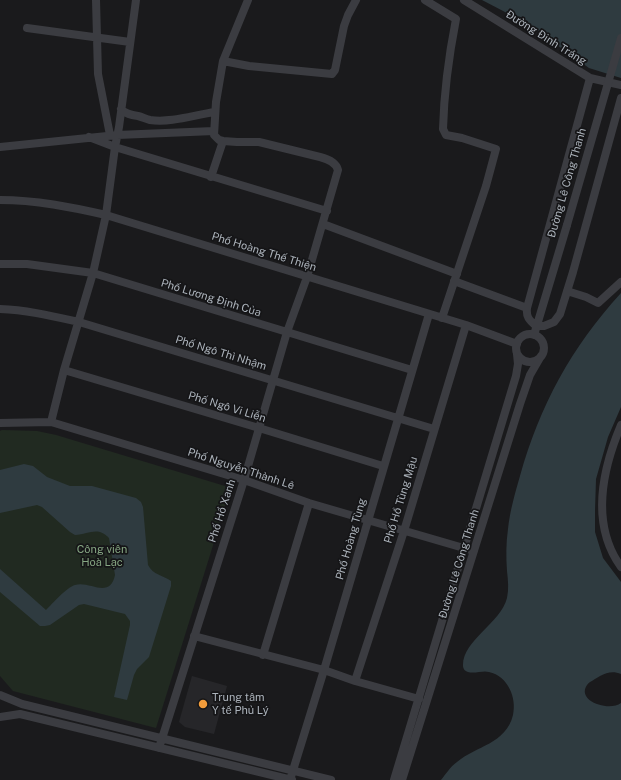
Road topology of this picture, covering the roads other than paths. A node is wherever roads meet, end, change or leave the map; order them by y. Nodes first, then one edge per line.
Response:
1 (96, 0) edge
2 (136, 0) edge
3 (248, 0) edge
4 (356, 0) edge
5 (425, 0) edge
6 (464, 0) edge
7 (27, 28) dead end
8 (98, 38) junction
9 (621, 38) edge
10 (130, 42) junction
11 (223, 61) junction
12 (590, 78) junction
13 (621, 85) edge
14 (621, 98) edge
15 (121, 108) junction
16 (215, 112) junction
17 (214, 131) junction
18 (113, 135) junction
19 (89, 137) junction
20 (223, 141) junction
21 (0, 147) edge
22 (115, 147) junction
23 (211, 177) junction
24 (0, 200) edge
25 (327, 211) junction
26 (106, 216) junction
27 (323, 224) junction
28 (0, 264) edge
29 (93, 273) junction
30 (307, 277) junction
31 (456, 277) junction
32 (621, 282) edge
33 (567, 291) junction
34 (527, 308) junction
35 (0, 309) edge
36 (428, 314) junction
37 (442, 318) junction
38 (79, 322) junction
39 (466, 326) junction
40 (536, 326) junction
41 (287, 332) junction
42 (534, 335) junction
43 (517, 344) junction
44 (517, 354) junction
45 (541, 356) junction
46 (64, 370) junction
47 (412, 370) junction
48 (273, 380) junction
49 (398, 419) junction
50 (51, 422) junction
51 (0, 423) edge
52 (621, 425) edge
53 (259, 428) junction
54 (434, 429) junction
55 (383, 466) junction
56 (244, 480) junction
57 (309, 503) junction
58 (368, 519) junction
59 (404, 531) junction
60 (465, 548) junction
61 (474, 551) junction
62 (621, 567) edge
63 (194, 636) junction
64 (263, 655) junction
65 (324, 670) junction
66 (355, 681) junction
67 (0, 695) edge
68 (419, 699) junction
69 (0, 717) edge
70 (162, 738) junction
71 (159, 748) junction
72 (292, 771) junction
73 (291, 780) edge
74 (331, 780) edge
75 (394, 780) edge
76 (402, 780) edge

1 - 8 street
2 - 10 street
3 - 11 street
4 - 11 street
5 - 31 street
6 - 12 street, Đường Đinh Tráng
7 - 8 street
8 - 10 street
8 - 18 street
9 - 40 street, Đường Lê Công Thanh, bridge
10 - 15 street
11 - 16 street
12 - 13 street, Đường Đinh Tráng
12 - 34 street
14 - 33 street
15 - 16 street
15 - 18 street
16 - 17 street
17 - 18 street
17 - 20 street
18 - 19 street
18 - 22 street
19 - 21 street
19 - 22 street
20 - 23 street
20 - 25 street, Phố Hồ Xanh
22 - 23 street
22 - 26 street
23 - 25 street
24 - 26 street, Phố Hoàng Thế Thiện
25 - 27 street, Phố Hồ Xanh
26 - 29 street
26 - 30 street, Phố Hoàng Thế Thiện
27 - 30 street, Phố Hồ Xanh
27 - 31 street
28 - 29 street, Phố Lương Định Của
29 - 38 street
29 - 41 street, Phố Lương Định Của
30 - 36 street, Phố Hoàng Thế Thiện
30 - 41 street, Phố Hồ Xanh
31 - 34 street
31 - 37 street
32 - 33 street
33 - 40 street
34 - 40 street
35 - 38 street, Phố Ngô Thì Nhậm
36 - 37 street, Phố Hoàng Thế Thiện
36 - 47 street, Phố Hoàng Tùng
37 - 39 street, Phố Hoàng Thế Thiện
38 - 46 street
38 - 48 street, Phố Ngô Thì Nhậm
39 - 43 street, Phố Hoàng Thế Thiện
39 - 54 street, Phố Hồ Tùng Mậu
40 - 42 street, Đường Lê Công Thanh
41 - 47 street, Phố Lương Định Của
41 - 48 street, Phố Hồ Xanh
42 - 43 street
42 - 45 street
43 - 44 street
44 - 45 street
44 - 60 street, Đường Lê Công Thanh
45 - 61 street, Đường Lê Công Thanh
46 - 50 street
46 - 53 street, Phố Ngô Vi Liễn
47 - 49 street, Phố Hoàng Tùng
48 - 49 street, Phố Ngô Thì Nhậm
48 - 53 street, Phố Hồ Xanh
49 - 54 street, Phố Ngô Thì Nhậm
49 - 55 street, Phố Hoàng Tùng
50 - 51 street, Phố Nguyễn Thành Lê
50 - 56 street, Phố Nguyễn Thành Lê
52 - 62 street
53 - 55 street, Phố Ngô Vi Liễn
53 - 56 street, Phố Hồ Xanh
54 - 59 street, Phố Hồ Tùng Mậu
55 - 58 street, Phố Hoàng Tùng
56 - 57 street, Phố Nguyễn Thành Lê
56 - 63 street, Phố Hồ Xanh
57 - 58 street, Phố Nguyễn Thành Lê
57 - 64 street
58 - 59 street, Phố Nguyễn Thành Lê
58 - 65 street, Phố Hoàng Tùng
59 - 60 street, Phố Nguyễn Thành Lê
59 - 66 street, Phố Hồ Tùng Mậu
60 - 61 street, Phố Nguyễn Thành Lê
60 - 68 street, Đường Lê Công Thanh
61 - 76 street, Đường Lê Công Thanh
63 - 64 street
63 - 70 street, Phố Hồ Xanh
64 - 65 street
65 - 66 street
65 - 72 street, Phố Hoàng Tùng
66 - 68 street
67 - 70 street
68 - 75 street, Đường Lê Công Thanh
69 - 71 street
70 - 71 street, Phố Hồ Xanh
70 - 72 street
71 - 73 street
72 - 73 street, Phố Hoàng Tùng
72 - 74 street

